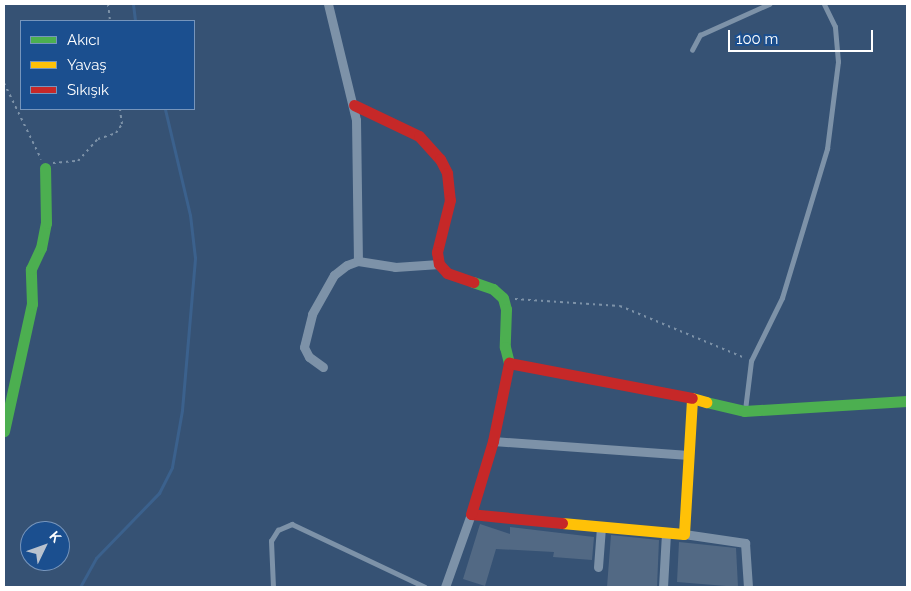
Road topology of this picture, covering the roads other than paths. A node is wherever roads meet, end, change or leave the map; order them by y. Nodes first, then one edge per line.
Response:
1 (328, 4) edge
2 (769, 4) edge
3 (824, 4) edge
4 (692, 50) dead end
5 (354, 106) junction
6 (45, 168) road end
7 (358, 261) junction
8 (439, 264) junction
9 (509, 363) junction
10 (323, 367) dead end
11 (692, 398) junction
12 (907, 401) edge
13 (744, 411) junction
14 (4, 431) edge
15 (493, 441) junction
16 (689, 455) junction
17 (471, 514) junction
18 (601, 527) junction
19 (666, 533) junction
20 (684, 534) junction
21 (598, 567) dead end
22 (273, 587) edge
23 (425, 587) edge
24 (445, 587) edge
25 (663, 587) edge
26 (748, 587) edge

1 - 5 street
2 - 4 lane
3 - 13 lane
5 - 7 street
5 - 8 street
6 - 14 street
7 - 8 street
7 - 10 street
8 - 9 street
9 - 11 street
9 - 15 street
11 - 13 street
11 - 16 street
12 - 13 street
15 - 16 street
15 - 17 street
16 - 20 street
17 - 18 street
17 - 24 street
18 - 19 street
18 - 21 street
19 - 20 street
19 - 25 street
20 - 26 street
22 - 23 lane

